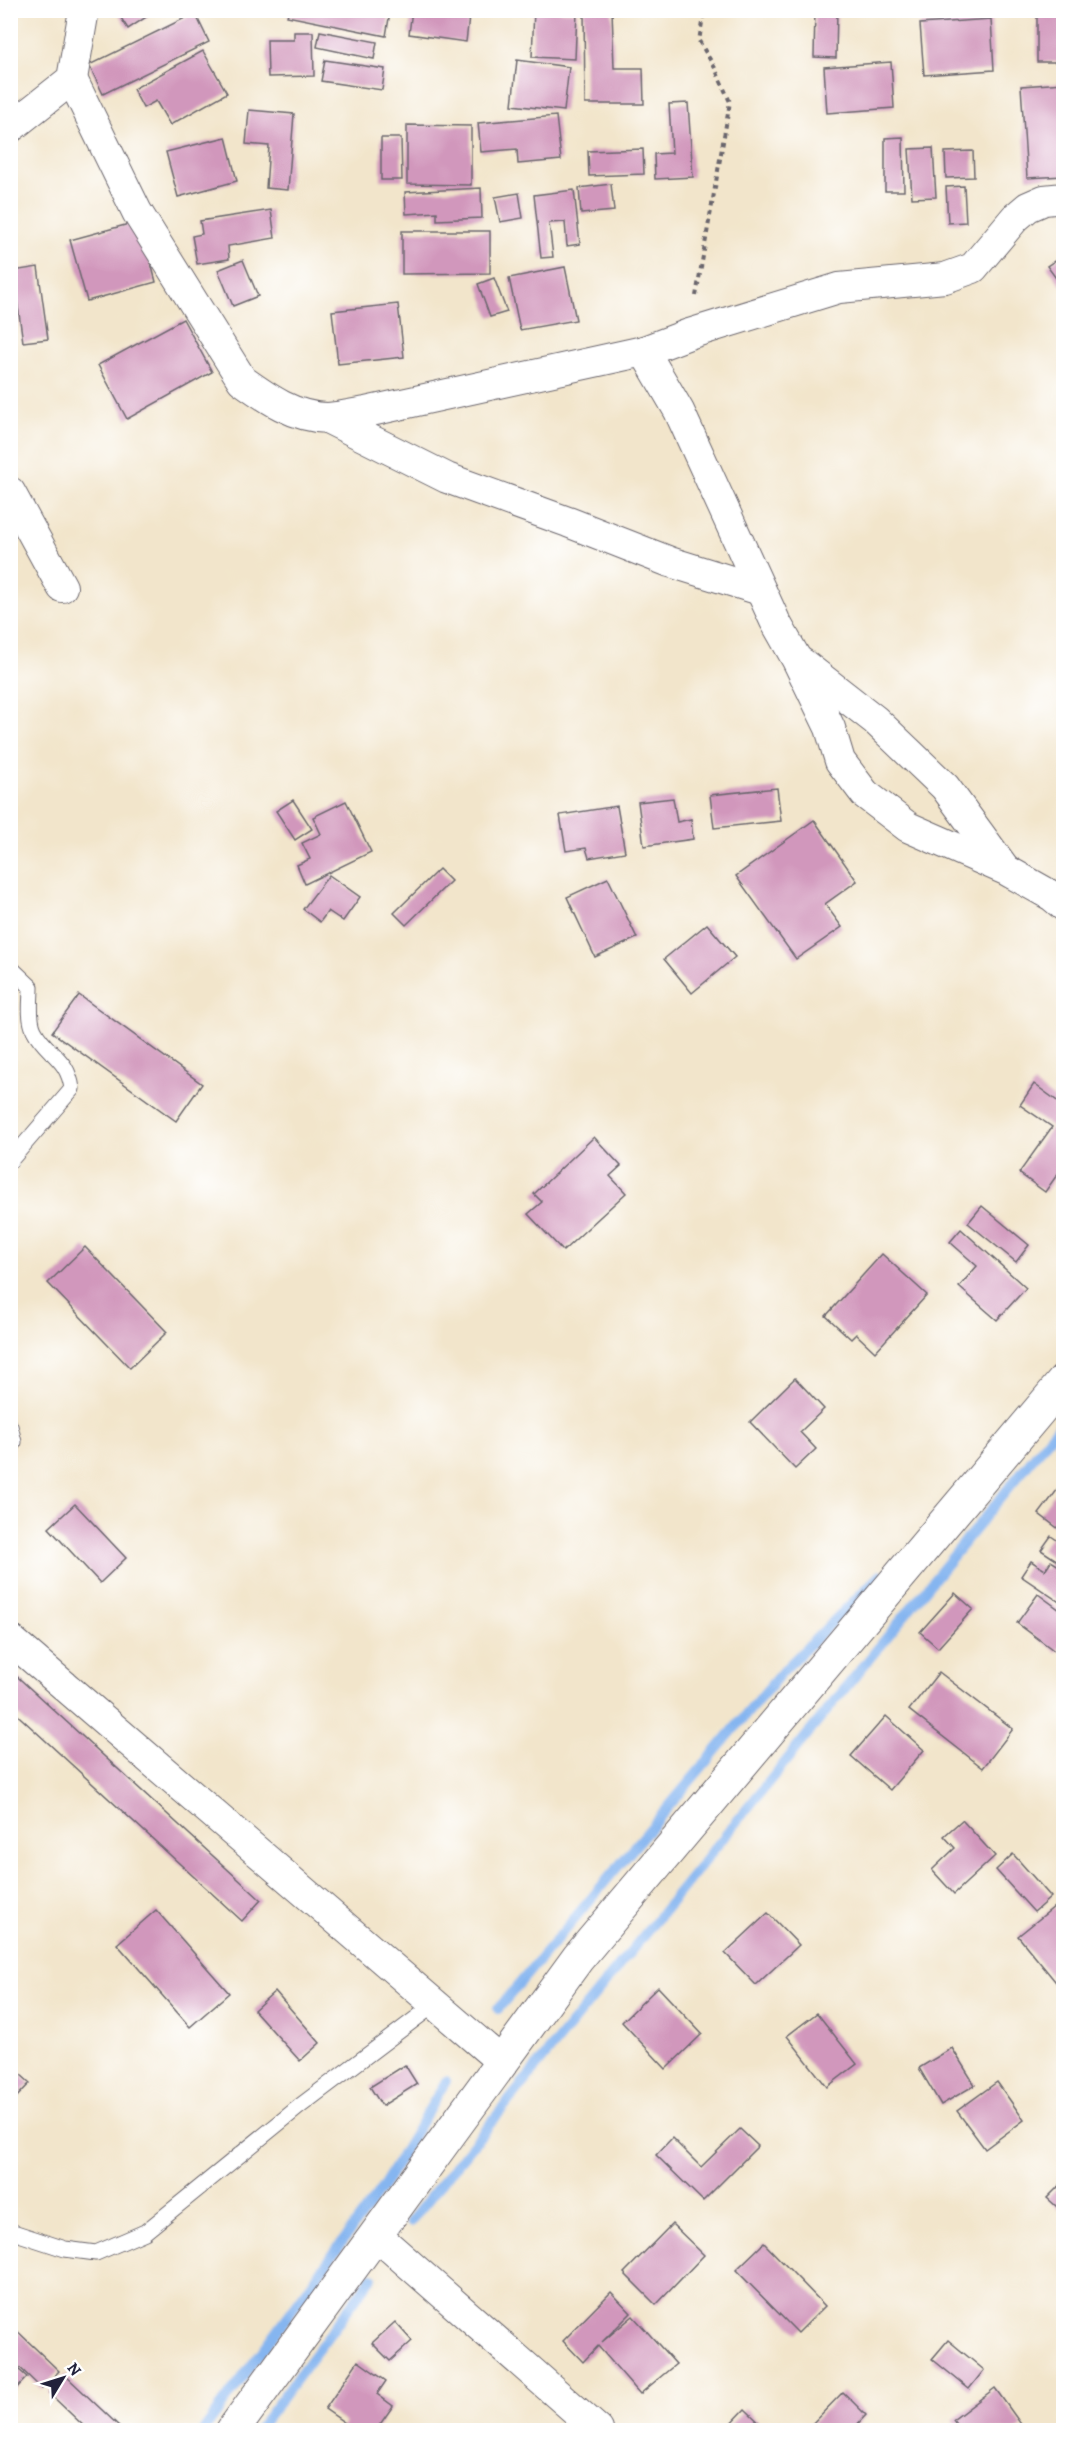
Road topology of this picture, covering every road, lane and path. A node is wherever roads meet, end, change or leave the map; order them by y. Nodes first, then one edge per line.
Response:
1 (84, 10) edge
2 (704, 10) edge
3 (72, 79) junction
4 (10, 128) edge
5 (1064, 198) edge
6 (689, 334) junction
7 (644, 351) junction
8 (327, 418) junction
9 (10, 492) edge
10 (62, 587) dead end
11 (760, 590) junction
12 (797, 660) junction
13 (1006, 870) junction
14 (1064, 906) edge
15 (10, 968) edge
16 (10, 1161) edge
17 (1064, 1381) edge
18 (10, 1426) edge
19 (10, 1446) edge
20 (10, 1640) edge
21 (435, 2004) junction
22 (502, 2062) junction
23 (10, 2231) edge
24 (376, 2235) junction
25 (233, 2430) edge
26 (598, 2430) edge

1 - 3 street
2 - 6 path
3 - 4 street
3 - 8 street
5 - 6 street
6 - 7 street
7 - 8 street
7 - 11 street
8 - 11 street
9 - 10 street
11 - 12 street
12 - 13 street
12 - 13 street
13 - 14 street
15 - 16 lane
17 - 22 main road
18 - 19 lane
20 - 21 street
21 - 22 street
21 - 23 lane
22 - 24 main road
24 - 25 main road
24 - 26 street

